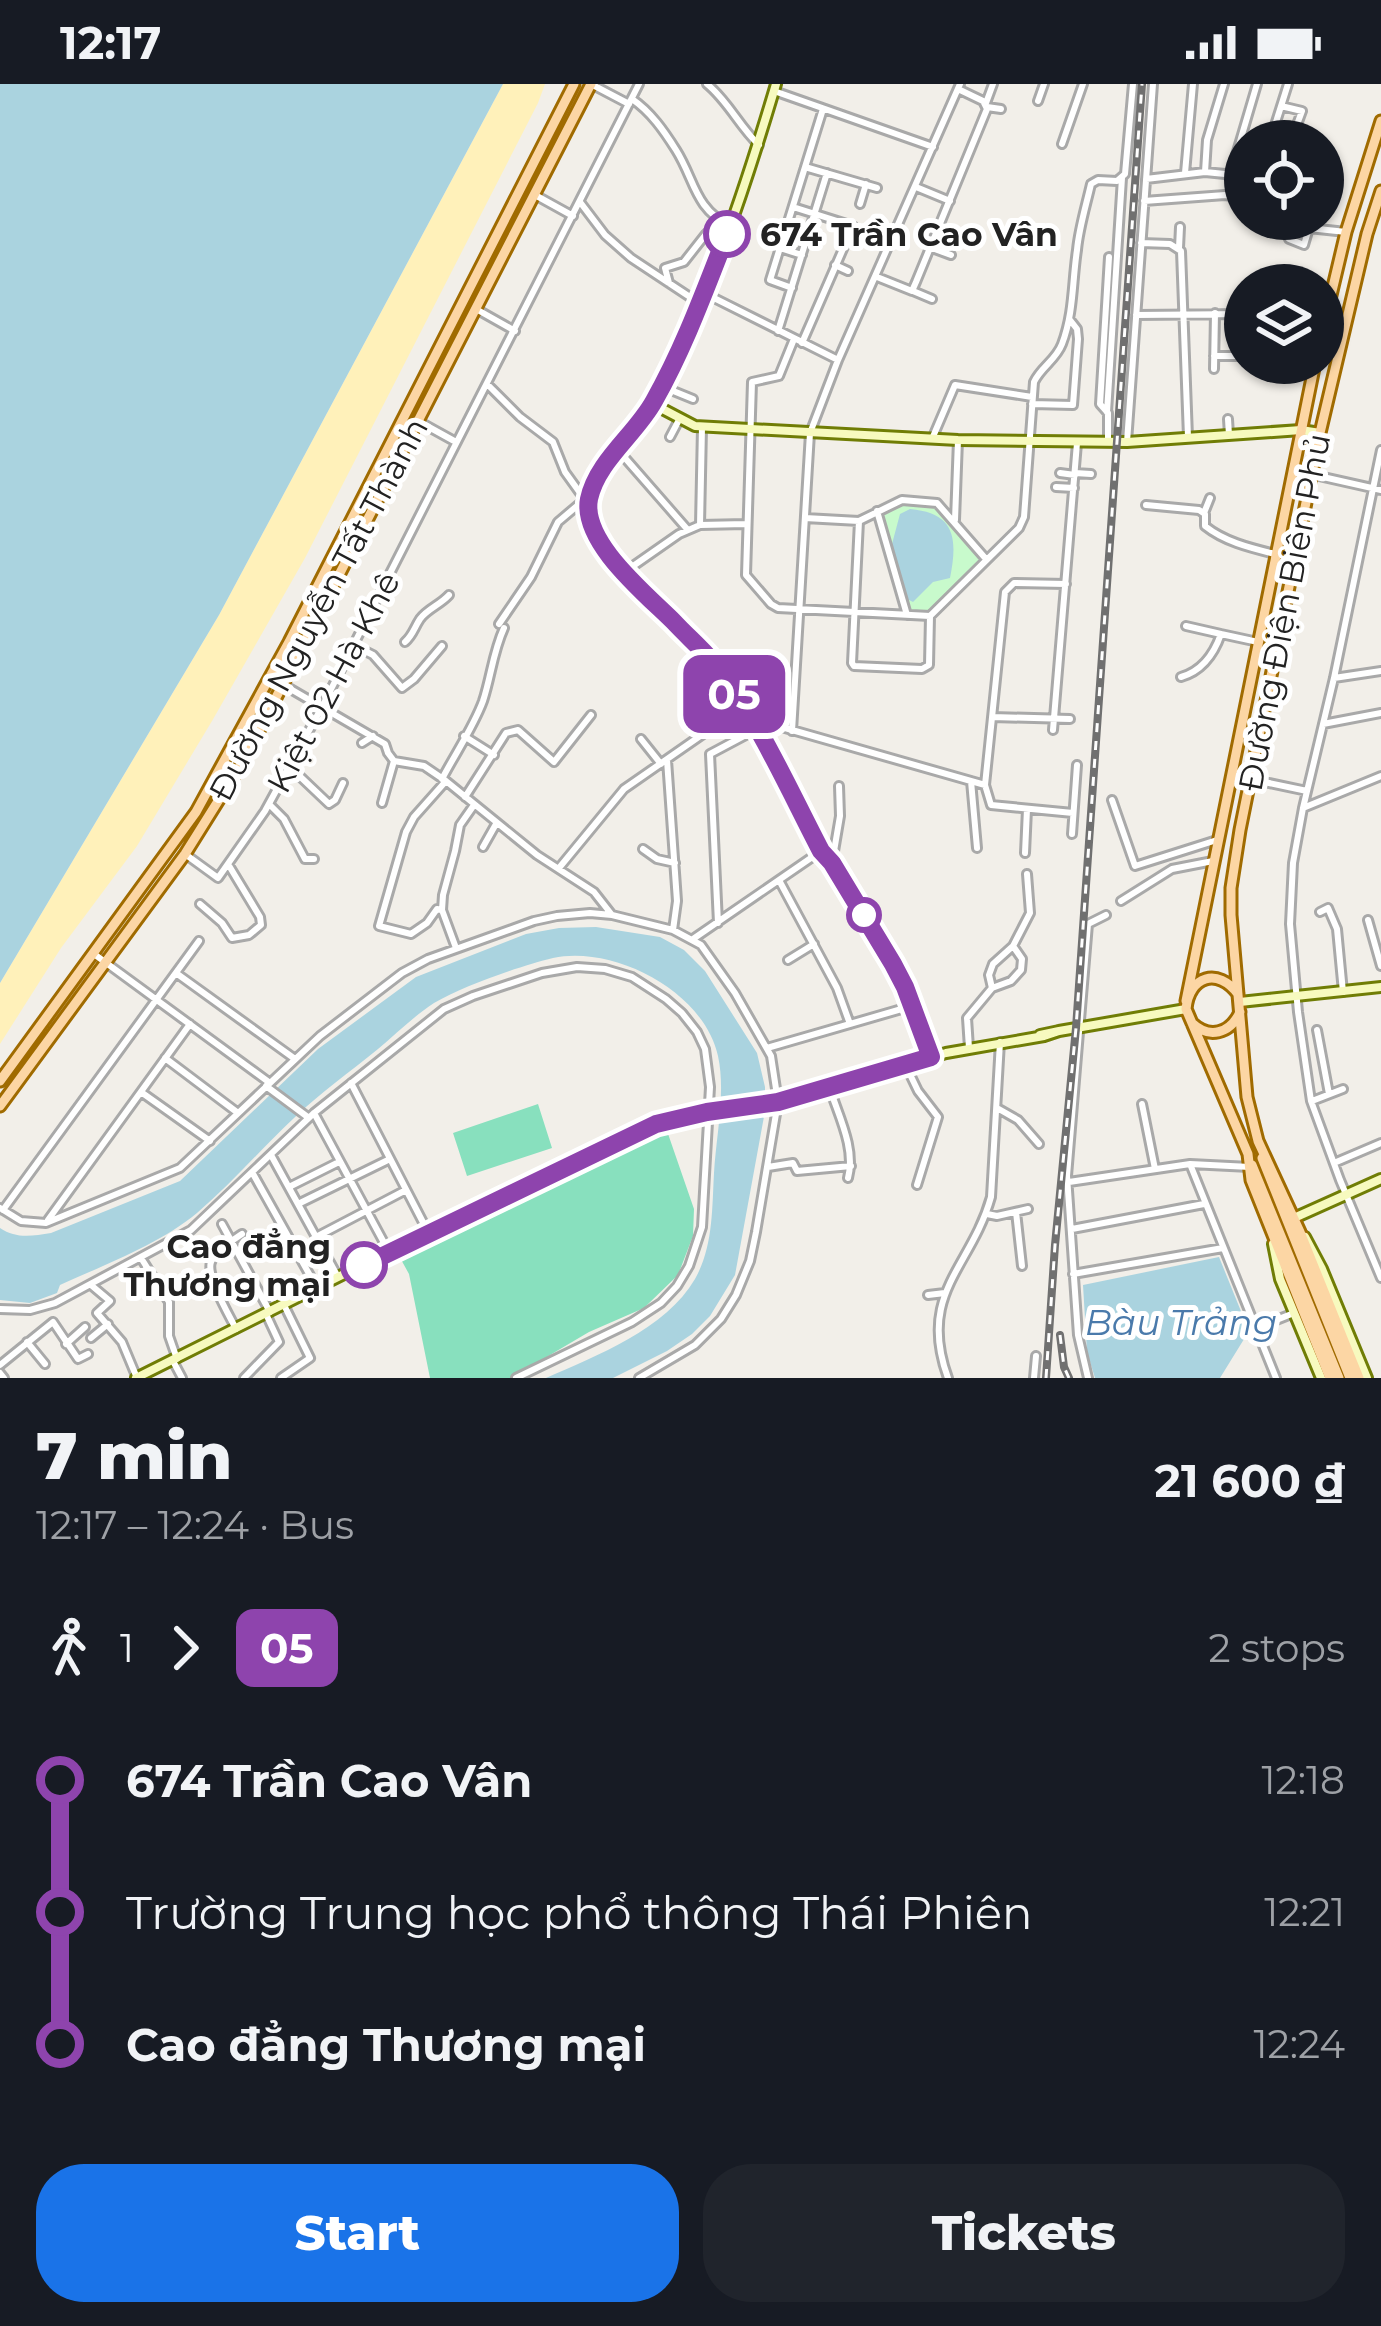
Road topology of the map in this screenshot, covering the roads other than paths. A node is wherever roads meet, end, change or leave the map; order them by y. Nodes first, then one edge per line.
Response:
1 (574, 84) edge
2 (591, 84) edge
3 (640, 84) edge
4 (707, 84) edge
5 (993, 84) edge
6 (1044, 84) edge
7 (1083, 84) edge
8 (1133, 84) edge
9 (1153, 84) edge
10 (1193, 84) edge
11 (1224, 84) edge
12 (1257, 84) edge
13 (1288, 84) edge
14 (959, 87) edge
15 (718, 88) edge
16 (775, 88) edge
17 (1038, 101) dead end
18 (630, 102) junction
19 (986, 106) junction
20 (1281, 106) junction
21 (823, 109) junction
22 (1001, 109) dead end
23 (1247, 120) edge
24 (1277, 120) edge
25 (1299, 120) edge
26 (1381, 121) edge
27 (747, 133) junction
28 (739, 140) dead end
29 (1062, 144) dead end
30 (542, 145) junction
31 (758, 145) junction
32 (933, 147) junction
33 (557, 152) junction
34 (805, 167) junction
35 (1205, 172) junction
36 (1224, 172) edge
37 (826, 173) junction
38 (1185, 173) junction
39 (1122, 178) junction
40 (1146, 179) junction
41 (866, 184) junction
42 (916, 187) junction
43 (877, 188) dead end
44 (1381, 190) edge
45 (535, 195) junction
46 (1224, 195) edge
47 (950, 201) junction
48 (1144, 201) junction
49 (580, 202) junction
50 (860, 204) dead end
51 (793, 207) junction
52 (814, 214) junction
53 (573, 216) junction
54 (726, 224) junction
55 (1375, 226) edge
56 (1180, 227) dead end
57 (1346, 232) joint
58 (1141, 243) junction
59 (780, 248) junction
60 (931, 248) junction
61 (1179, 248) junction
62 (802, 255) junction
63 (951, 255) dead end
64 (1109, 257) dead end
65 (1338, 264) edge
66 (835, 266) junction
67 (848, 271) dead end
68 (877, 277) junction
69 (669, 283) junction
70 (792, 287) junction
71 (912, 291) junction
72 (701, 298) junction
73 (932, 299) dead end
74 (476, 309) junction
75 (1184, 313) junction
76 (1215, 313) junction
77 (1224, 313) edge
78 (1136, 315) junction
79 (1070, 320) junction
80 (515, 331) junction
81 (778, 331) junction
82 (441, 340) junction
83 (798, 341) junction
84 (456, 348) junction
85 (676, 354) junction
86 (1214, 356) junction
87 (1224, 356) edge
88 (838, 360) junction
89 (686, 364) dead end
90 (1214, 369) dead end
91 (487, 384) junction
92 (1310, 384) edge
93 (662, 386) junction
94 (693, 399) dead end
95 (1032, 400) junction
96 (653, 404) junction
97 (1107, 412) junction
98 (680, 418) junction
99 (1228, 419) dead end
100 (418, 422) junction
101 (702, 427) junction
102 (751, 430) junction
103 (1300, 430) junction
104 (809, 433) junction
105 (1320, 433) junction
106 (1229, 435) junction
107 (670, 437) dead end
108 (1187, 437) junction
109 (932, 439) junction
110 (958, 440) junction
111 (456, 442) junction
112 (1030, 442) junction
113 (1077, 442) junction
114 (1108, 442) junction
115 (1127, 442) junction
116 (618, 450) junction
117 (1381, 450) edge
118 (1292, 470) junction
119 (1060, 473) dead end
120 (1075, 474) junction
121 (1312, 474) junction
122 (1091, 475) dead end
123 (1057, 487) dead end
124 (1073, 488) junction
125 (1377, 489) edge
126 (363, 494) junction
127 (1210, 497) dead end
128 (376, 501) junction
129 (586, 502) junction
130 (680, 502) dead end
131 (937, 502) junction
132 (956, 502) junction
133 (1146, 506) dead end
134 (671, 511) junction
135 (877, 512) junction
136 (1204, 512) junction
137 (805, 518) junction
138 (955, 520) junction
139 (859, 521) junction
140 (746, 524) junction
141 (700, 525) junction
142 (688, 530) junction
143 (1275, 554) junction
144 (987, 561) junction
145 (625, 572) junction
146 (1066, 584) junction
147 (1267, 594) junction
148 (448, 596) dead end
149 (1286, 598) junction
150 (800, 610) junction
151 (854, 612) junction
152 (907, 615) junction
153 (930, 616) junction
154 (1186, 626) dead end
155 (1221, 634) junction
156 (405, 642) dead end
157 (1258, 642) junction
158 (353, 645) junction
159 (442, 646) dead end
160 (1381, 671) edge
161 (270, 676) junction
162 (1181, 677) dead end
163 (1334, 678) junction
164 (283, 683) junction
165 (322, 705) junction
166 (1381, 713) edge
167 (747, 714) junction
168 (591, 716) dead end
169 (992, 717) junction
170 (1054, 719) junction
171 (1070, 719) dead end
172 (1323, 724) junction
173 (757, 729) junction
174 (1053, 730) dead end
175 (792, 731) junction
176 (373, 736) junction
177 (464, 736) junction
178 (640, 739) dead end
179 (362, 742) dead end
180 (494, 755) junction
181 (394, 761) junction
182 (664, 762) junction
183 (1077, 765) dead end
184 (289, 766) junction
185 (1231, 775) junction
186 (1381, 776) edge
187 (1250, 779) junction
188 (444, 780) junction
189 (970, 781) junction
190 (343, 783) dead end
191 (839, 785) dead end
192 (986, 785) junction
193 (1307, 791) junction
194 (465, 797) junction
195 (1112, 800) dead end
196 (382, 803) dead end
197 (269, 804) junction
198 (474, 805) junction
199 (1303, 808) junction
200 (1027, 809) junction
201 (1073, 813) junction
202 (496, 824) junction
203 (509, 834) junction
204 (1072, 834) dead end
205 (1217, 840) junction
206 (502, 843) dead end
207 (483, 847) dead end
208 (977, 848) dead end
209 (643, 849) dead end
210 (531, 851) junction
211 (821, 851) junction
212 (1025, 853) dead end
213 (184, 854) junction
214 (314, 859) dead end
215 (524, 860) dead end
216 (1213, 861) junction
217 (675, 863) junction
218 (832, 863) junction
219 (228, 864) junction
220 (558, 869) junction
221 (1027, 874) dead end
222 (780, 881) junction
223 (1121, 901) dead end
224 (200, 904) dead end
225 (442, 910) junction
226 (1320, 912) dead end
227 (612, 915) junction
228 (1106, 915) dead end
229 (1368, 920) dead end
230 (718, 923) junction
231 (673, 930) junction
232 (694, 939) junction
233 (199, 941) dead end
234 (814, 944) junction
235 (1013, 946) junction
236 (456, 948) junction
237 (94, 954) junction
238 (788, 960) dead end
239 (106, 963) junction
240 (1381, 965) edge
241 (176, 973) junction
242 (1381, 987) edge
243 (992, 988) junction
244 (1343, 992) junction
245 (1297, 998) junction
246 (157, 1000) junction
247 (1240, 1001) junction
248 (912, 1006) junction
249 (1187, 1009) junction
250 (190, 1024) junction
251 (850, 1024) junction
252 (1079, 1027) junction
253 (1317, 1030) dead end
254 (1000, 1042) junction
255 (767, 1048) junction
256 (969, 1048) junction
257 (931, 1057) junction
258 (165, 1058) junction
259 (295, 1059) junction
260 (905, 1064) junction
261 (0, 1081) edge
262 (351, 1083) junction
263 (829, 1086) junction
264 (270, 1087) junction
265 (1343, 1089) dead end
266 (140, 1092) junction
267 (1329, 1094) junction
268 (1311, 1101) junction
269 (778, 1102) junction
270 (1142, 1103) dead end
271 (0, 1106) edge
272 (997, 1108) junction
273 (712, 1111) junction
274 (238, 1113) junction
275 (309, 1115) junction
276 (1258, 1141) junction
277 (210, 1142) junction
278 (1039, 1144) dead end
279 (1381, 1144) edge
280 (271, 1155) junction
281 (390, 1159) junction
282 (340, 1161) junction
283 (1334, 1163) junction
284 (1190, 1164) junction
285 (850, 1166) junction
286 (768, 1167) junction
287 (1155, 1169) junction
288 (252, 1172) junction
289 (1258, 1172) junction
290 (349, 1178) junction
291 (848, 1178) dead end
292 (1381, 1179) edge
293 (1069, 1182) junction
294 (917, 1185) dead end
295 (289, 1187) junction
296 (406, 1190) junction
297 (1346, 1194) junction
298 (298, 1204) junction
299 (1205, 1204) junction
300 (2, 1209) edge
301 (1028, 1209) dead end
302 (366, 1211) junction
303 (1016, 1212) junction
304 (987, 1214) junction
305 (1294, 1218) junction
306 (46, 1222) junction
307 (222, 1224) dead end
308 (1269, 1224) junction
309 (1072, 1228) junction
310 (428, 1232) junction
311 (1300, 1232) junction
312 (242, 1234) dead end
313 (316, 1237) junction
314 (232, 1241) junction
315 (1381, 1244) edge
316 (1222, 1247) junction
317 (1369, 1249) junction
318 (389, 1252) junction
319 (141, 1258) junction
320 (1022, 1267) dead end
321 (1072, 1274) junction
322 (338, 1277) junction
323 (1381, 1278) edge
324 (91, 1285) junction
325 (316, 1288) junction
326 (945, 1293) junction
327 (928, 1295) dead end
328 (284, 1305) junction
329 (48, 1306) junction
330 (0, 1309) edge
331 (268, 1313) junction
332 (1294, 1313) junction
333 (52, 1322) junction
334 (108, 1324) junction
335 (86, 1327) dead end
336 (1256, 1328) junction
337 (236, 1329) junction
338 (91, 1338) dead end
339 (27, 1342) junction
340 (66, 1344) junction
341 (88, 1354) dead end
342 (1036, 1357) dead end
343 (175, 1360) junction
344 (45, 1364) dead end
345 (1, 1372) edge
346 (644, 1377) edge
347 (1272, 1377) edge
348 (1369, 1377) edge
349 (136, 1378) edge
350 (182, 1378) edge
351 (244, 1378) edge
352 (281, 1378) edge
353 (516, 1378) edge
354 (948, 1378) edge
355 (1034, 1378) edge
356 (1088, 1378) edge
357 (1330, 1378) edge
358 (1350, 1378) edge

1 - 30 main road, Đường Nguyễn Tất Thành
2 - 18 street
2 - 33 main road, Đường Nguyễn Tất Thành
3 - 18 street, Kiệt 02 Hà Khê
4 - 15 street
5 - 19 street
6 - 17 street
7 - 29 street
8 - 39 street
9 - 40 street
10 - 38 street
11 - 35 street
12 - 23 street
13 - 20 street
14 - 19 street
14 - 32 street
15 - 27 street
16 - 21 street
16 - 31 street
18 - 49 street, Kiệt 02 Hà Khê
18 - 54 street
19 - 22 street
19 - 47 street
20 - 24 street
20 - 25 street
21 - 32 street
21 - 34 street
26 - 57 main road
27 - 28 street
27 - 31 street
30 - 33 main road
30 - 82 main road, Đường Nguyễn Tất Thành
31 - 54 street
32 - 42 street
33 - 45 main road, Đường Nguyễn Tất Thành
34 - 37 street
34 - 51 street
35 - 36 street
35 - 38 street
37 - 41 street
37 - 52 street
38 - 40 street
39 - 79 street
39 - 97 street
40 - 48 street
41 - 43 street
41 - 50 street
42 - 47 street
42 - 68 street
44 - 55 main road, Đường Điện Biên Phủ
45 - 53 street
45 - 74 main road, Đường Nguyễn Tất Thành
46 - 48 street
47 - 60 street
48 - 58 street
49 - 53 street, Kiệt 02 Hà Khê
49 - 69 street
51 - 52 street
51 - 59 street
52 - 62 street
52 - 66 street
53 - 80 street, Kiệt 02 Hà Khê
54 - 69 street
54 - 72 street
55 - 105 main road, Đường Điện Biên Phủ
56 - 61 street
57 - 65 main road
58 - 61 street
58 - 78 street
59 - 62 street
59 - 70 street
60 - 63 street
60 - 71 street
61 - 75 street
62 - 70 street
64 - 97 street
66 - 67 street
66 - 83 street
68 - 71 street
68 - 88 street
69 - 72 street
70 - 81 street
71 - 73 street
72 - 81 street
72 - 85 street
74 - 80 street
74 - 84 main road, Đường Nguyễn Tất Thành
75 - 76 street
75 - 78 street
75 - 108 street
76 - 77 street
76 - 86 street
78 - 115 street
79 - 95 street
79 - 95 street
80 - 91 street, Kiệt 02 Hà Khê
81 - 83 street
82 - 84 main road
82 - 126 main road, Đường Nguyễn Tất Thành
83 - 88 street
83 - 102 street
84 - 100 main road, Đường Nguyễn Tất Thành
85 - 89 street
85 - 93 street
86 - 87 street
86 - 90 street
88 - 104 street
91 - 111 street, Kiệt 02 Hà Khê
91 - 129 street
92 - 103 main road, Đường Điện Biên Phủ
93 - 94 street
93 - 96 street
95 - 109 street
95 - 112 street
96 - 98 street
96 - 116 street
97 - 114 street
98 - 101 street
98 - 107 street
99 - 106 street
100 - 111 street
100 - 128 main road, Đường Nguyễn Tất Thành
101 - 102 street
101 - 141 street
102 - 104 street
102 - 140 street
103 - 105 street
103 - 106 street
103 - 118 main road, Đường Điện Biên Phủ
104 - 109 street
104 - 137 street
105 - 121 main road, Đường Điện Biên Phủ
106 - 108 street
108 - 115 street
109 - 110 street
110 - 112 street
110 - 132 street
111 - 158 street, Kiệt 02 Hà Khê
112 - 113 street
112 - 144 street
113 - 114 street
113 - 120 street
114 - 115 street
116 - 129 street
116 - 134 street
117 - 125 street
118 - 121 street
118 - 143 main road, Đường Điện Biên Phủ
119 - 120 street
120 - 122 street
120 - 124 street
121 - 125 street
121 - 149 main road, Đường Điện Biên Phủ
123 - 124 street
124 - 146 street
125 - 163 street
126 - 128 main road
126 - 161 main road, Đường Nguyễn Tất Thành
127 - 136 street
128 - 164 main road, Đường Nguyễn Tất Thành
129 - 145 street
129 - 177 street
130 - 134 street
131 - 132 street
131 - 135 street
131 - 138 street
132 - 138 street
133 - 136 street
134 - 142 street
135 - 139 street
135 - 152 street
136 - 143 street
137 - 139 street
137 - 150 street
138 - 144 street
139 - 151 street
140 - 141 street
140 - 150 street
141 - 142 street
142 - 145 street
143 - 147 main road, Đường Điện Biên Phủ
144 - 153 street
145 - 167 street
146 - 169 street
146 - 170 street
147 - 149 main road
147 - 157 main road, Đường Điện Biên Phủ
148 - 156 street
149 - 187 main road, Đường Điện Biên Phủ
150 - 151 street
150 - 175 street
151 - 152 street
151 - 153 street
152 - 153 street
154 - 155 street
155 - 157 street
155 - 162 street
157 - 185 main road, Đường Điện Biên Phủ
158 - 159 street
158 - 165 street, Kiệt 02 Hà Khê
160 - 163 street
161 - 164 street
161 - 237 main road, Đường Nguyễn Tất Thành
163 - 172 street
164 - 165 street
164 - 213 main road, Đường Nguyễn Tất Thành
165 - 176 street
165 - 184 street, Kiệt 02 Hà Khê
166 - 172 street
167 - 173 street
167 - 182 street
168 - 180 street
169 - 170 street
169 - 192 street
170 - 171 street
170 - 174 street
172 - 193 street
173 - 175 street
173 - 211 street
173 - 230 street
175 - 189 street
176 - 179 street
176 - 181 street
177 - 180 street
177 - 188 street
178 - 182 street
180 - 194 street
181 - 188 street
181 - 196 street
182 - 217 street
182 - 220 street
183 - 201 street
184 - 190 street
184 - 197 street, Kiệt 02 Hà Khê
185 - 187 street
185 - 205 main road, Đường Điện Biên Phủ
186 - 199 street
187 - 193 street
187 - 247 main road, Đường Điện Biên Phủ
188 - 194 street
188 - 225 street
189 - 192 street
189 - 208 street
191 - 218 street
192 - 200 street
193 - 199 street
194 - 198 street
195 - 205 street
197 - 214 street
197 - 219 street, Kiệt 02 Hà Khê
198 - 202 street
198 - 225 street
199 - 245 street
200 - 201 street
200 - 212 street
201 - 204 street
202 - 203 street
202 - 207 street
203 - 206 street
203 - 210 street
205 - 216 main road, Đường Điện Biên Phủ
209 - 217 street
210 - 215 street
210 - 220 street
211 - 218 street
211 - 222 street
213 - 219 street
213 - 239 main road, Đường Nguyễn Tất Thành
216 - 223 street
216 - 249 main road, Đường Điện Biên Phủ
217 - 231 street
218 - 248 street
219 - 224 street
220 - 227 street
221 - 235 street
222 - 230 street
222 - 234 street
225 - 236 street
226 - 244 street
227 - 231 street
227 - 236 street
228 - 252 street
229 - 240 street
230 - 232 street
231 - 232 street
232 - 255 street
233 - 241 street
234 - 238 street
234 - 251 street
235 - 243 street
235 - 243 street
236 - 259 street
237 - 239 street
237 - 261 main road, Đường Nguyễn Tất Thành
239 - 246 street
239 - 271 main road, Đường Nguyễn Tất Thành
241 - 246 street
241 - 259 street
242 - 244 street
243 - 256 street
244 - 245 street
245 - 247 street
245 - 268 street
246 - 250 street
246 - 300 street
247 - 249 main road
247 - 249 main road
247 - 276 main road
248 - 251 street
248 - 257 street
249 - 252 street
249 - 289 main road
250 - 258 street
250 - 264 street
251 - 255 street
252 - 254 street
252 - 293 street
253 - 267 street
254 - 256 street
254 - 272 street
255 - 269 street
256 - 257 street
257 - 260 street
258 - 266 street
258 - 274 street
259 - 264 street
260 - 263 street
260 - 294 street
262 - 273 street
262 - 275 street
262 - 281 street
263 - 269 street
263 - 285 street
264 - 274 street
264 - 275 street
265 - 267 street
266 - 277 street
266 - 306 street
267 - 268 street
268 - 283 street
269 - 273 street
269 - 286 street
270 - 287 street
272 - 278 street
272 - 304 street
273 - 310 street
273 - 353 street
274 - 277 street
275 - 280 street
275 - 282 street
276 - 289 main road
276 - 305 main road
277 - 306 street
279 - 283 street
280 - 288 street
280 - 295 street
281 - 290 street
281 - 296 street
282 - 290 street
282 - 295 street
283 - 297 street
284 - 287 street
284 - 289 street
284 - 299 street
285 - 286 street
285 - 291 street
286 - 346 street
287 - 293 street
288 - 319 street
288 - 325 street
289 - 308 main road
289 - 357 main road
289 - 358 main road
290 - 298 street
290 - 302 street
292 - 297 street
293 - 309 street
295 - 298 street
296 - 302 street
296 - 310 street
297 - 305 street
297 - 317 street
298 - 313 street
299 - 309 street
299 - 316 street
300 - 306 street
301 - 303 street
302 - 313 street
302 - 318 street
303 - 304 street
303 - 320 street
304 - 326 street
305 - 311 main road
307 - 314 street
308 - 332 street
308 - 357 main road
309 - 321 street
310 - 318 street
311 - 348 main road
311 - 348 street
312 - 314 street
313 - 322 street
314 - 331 street
314 - 337 street
315 - 317 street
316 - 321 street
316 - 336 street
317 - 323 street
318 - 322 street
319 - 324 street
319 - 343 street
321 - 356 street
322 - 325 street
324 - 329 street
324 - 334 street
325 - 328 street
326 - 327 street
326 - 354 street
328 - 331 street
328 - 352 street
329 - 330 street
329 - 333 street
331 - 337 street
331 - 351 street
332 - 336 street
332 - 357 street
333 - 339 street
333 - 340 street
334 - 338 street
334 - 349 street
335 - 340 street
336 - 347 street
337 - 343 street
339 - 344 street
339 - 345 street
340 - 341 street
342 - 355 street
343 - 349 street
343 - 350 street

